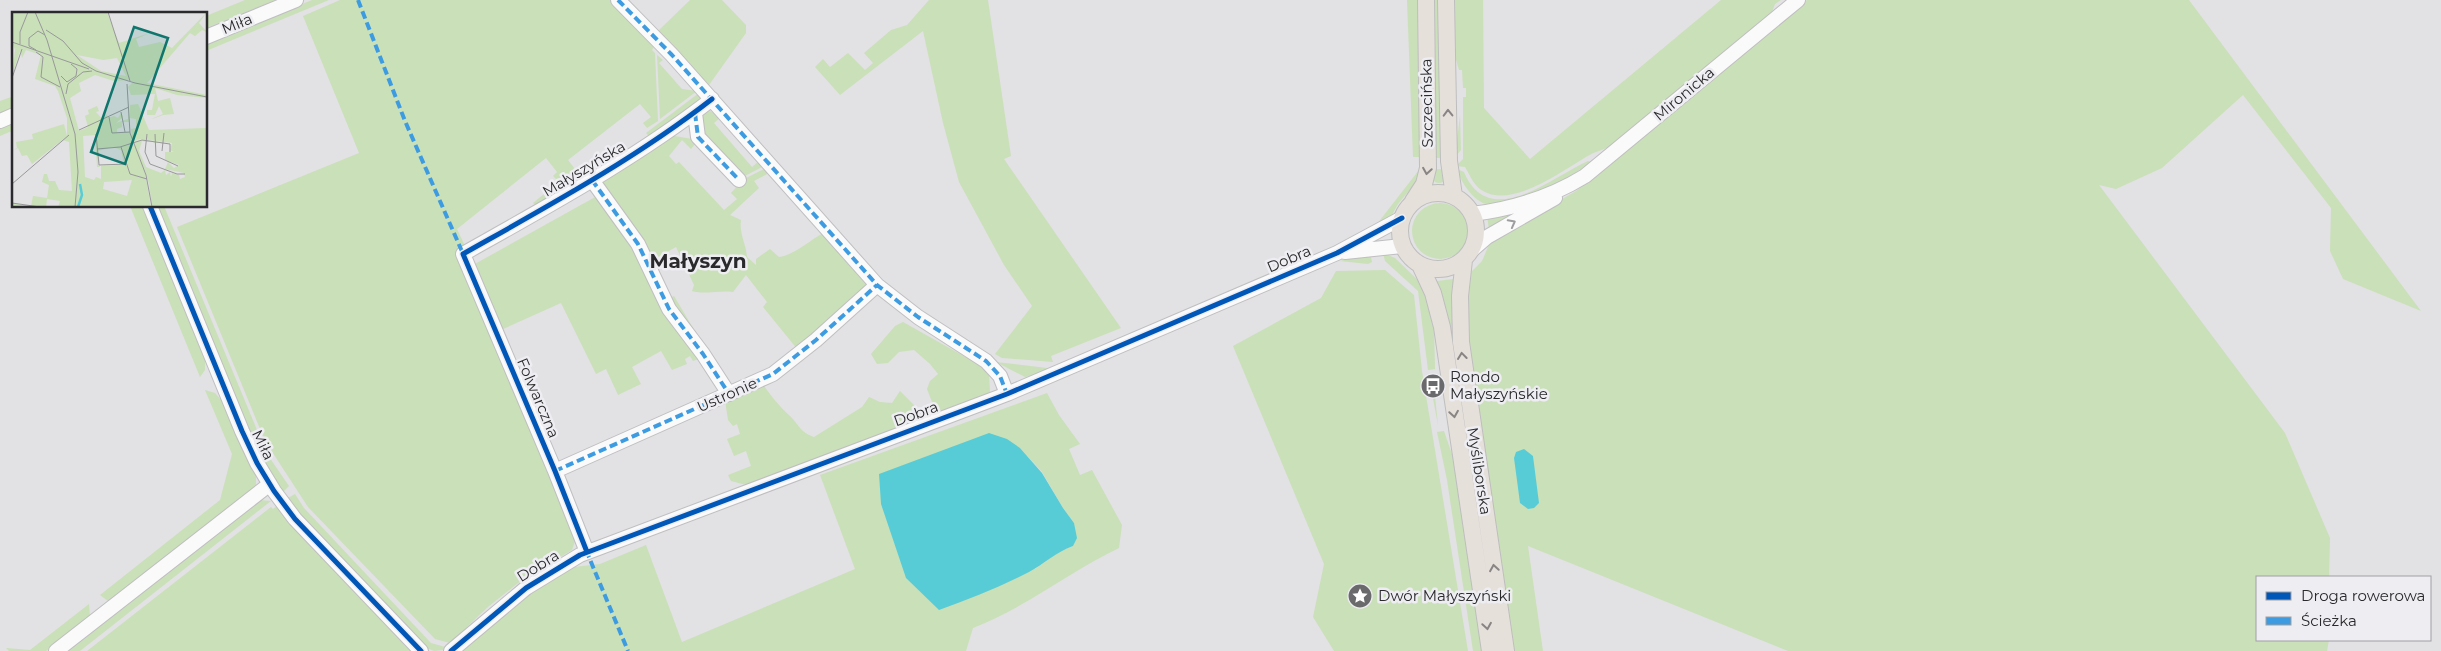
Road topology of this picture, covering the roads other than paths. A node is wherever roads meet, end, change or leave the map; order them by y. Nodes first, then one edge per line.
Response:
1 (296, 0) edge
2 (618, 0) edge
3 (1426, 0) edge
4 (1446, 0) edge
5 (1798, 0) edge
6 (208, 36) edge
7 (712, 99) junction
8 (695, 113) junction
9 (12, 116) edge
10 (0, 121) edge
11 (592, 180) junction
12 (739, 180) dead end
13 (1569, 186) junction
14 (1454, 196) junction
15 (1413, 202) junction
16 (151, 208) edge
17 (1472, 214) junction
18 (1402, 218) junction
19 (1402, 246) junction
20 (1337, 253) junction
21 (463, 254) joint
22 (1468, 255) junction
23 (1420, 265) junction
24 (877, 285) junction
25 (729, 394) junction
26 (1007, 394) junction
27 (555, 471) junction
28 (270, 484) junction
29 (587, 552) junction
30 (56, 651) edge
31 (421, 651) edge
32 (451, 651) edge
33 (1490, 651) edge
34 (1506, 651) edge

1 - 6 street, Miła
2 - 7 street
3 -> 15 main road, Szczecińska
14 -> 4 main road, Szczecińska
5 - 13 street, Mironicka
7 - 8 street, Małyszyńska
7 - 24 street
8 - 11 street, Małyszyńska
8 - 12 street
9 - 10 street
11 - 21 street, Małyszyńska
11 - 25 street
13 - 17 street, Mironicka
22 -> 13 street, Mironicka
14 - 15 main road
14 - 17 main road
15 - 18 main road
16 - 28 street, Miła
17 - 22 main road
18 - 19 main road
18 - 20 street, Dobra
19 - 20 street, Dobra
19 - 23 main road
20 - 26 street, Dobra
21 - 27 street, Folwarczna
22 - 23 main road
34 -> 22 main road, Myśliborska
23 -> 33 main road, Myśliborska
24 - 25 street, Ustronie
24 - 26 street
25 - 27 street, Ustronie
26 - 29 street, Dobra
27 - 29 street, Folwarczna
28 - 30 street
28 - 31 street, Miła
29 - 32 street, Dobra

